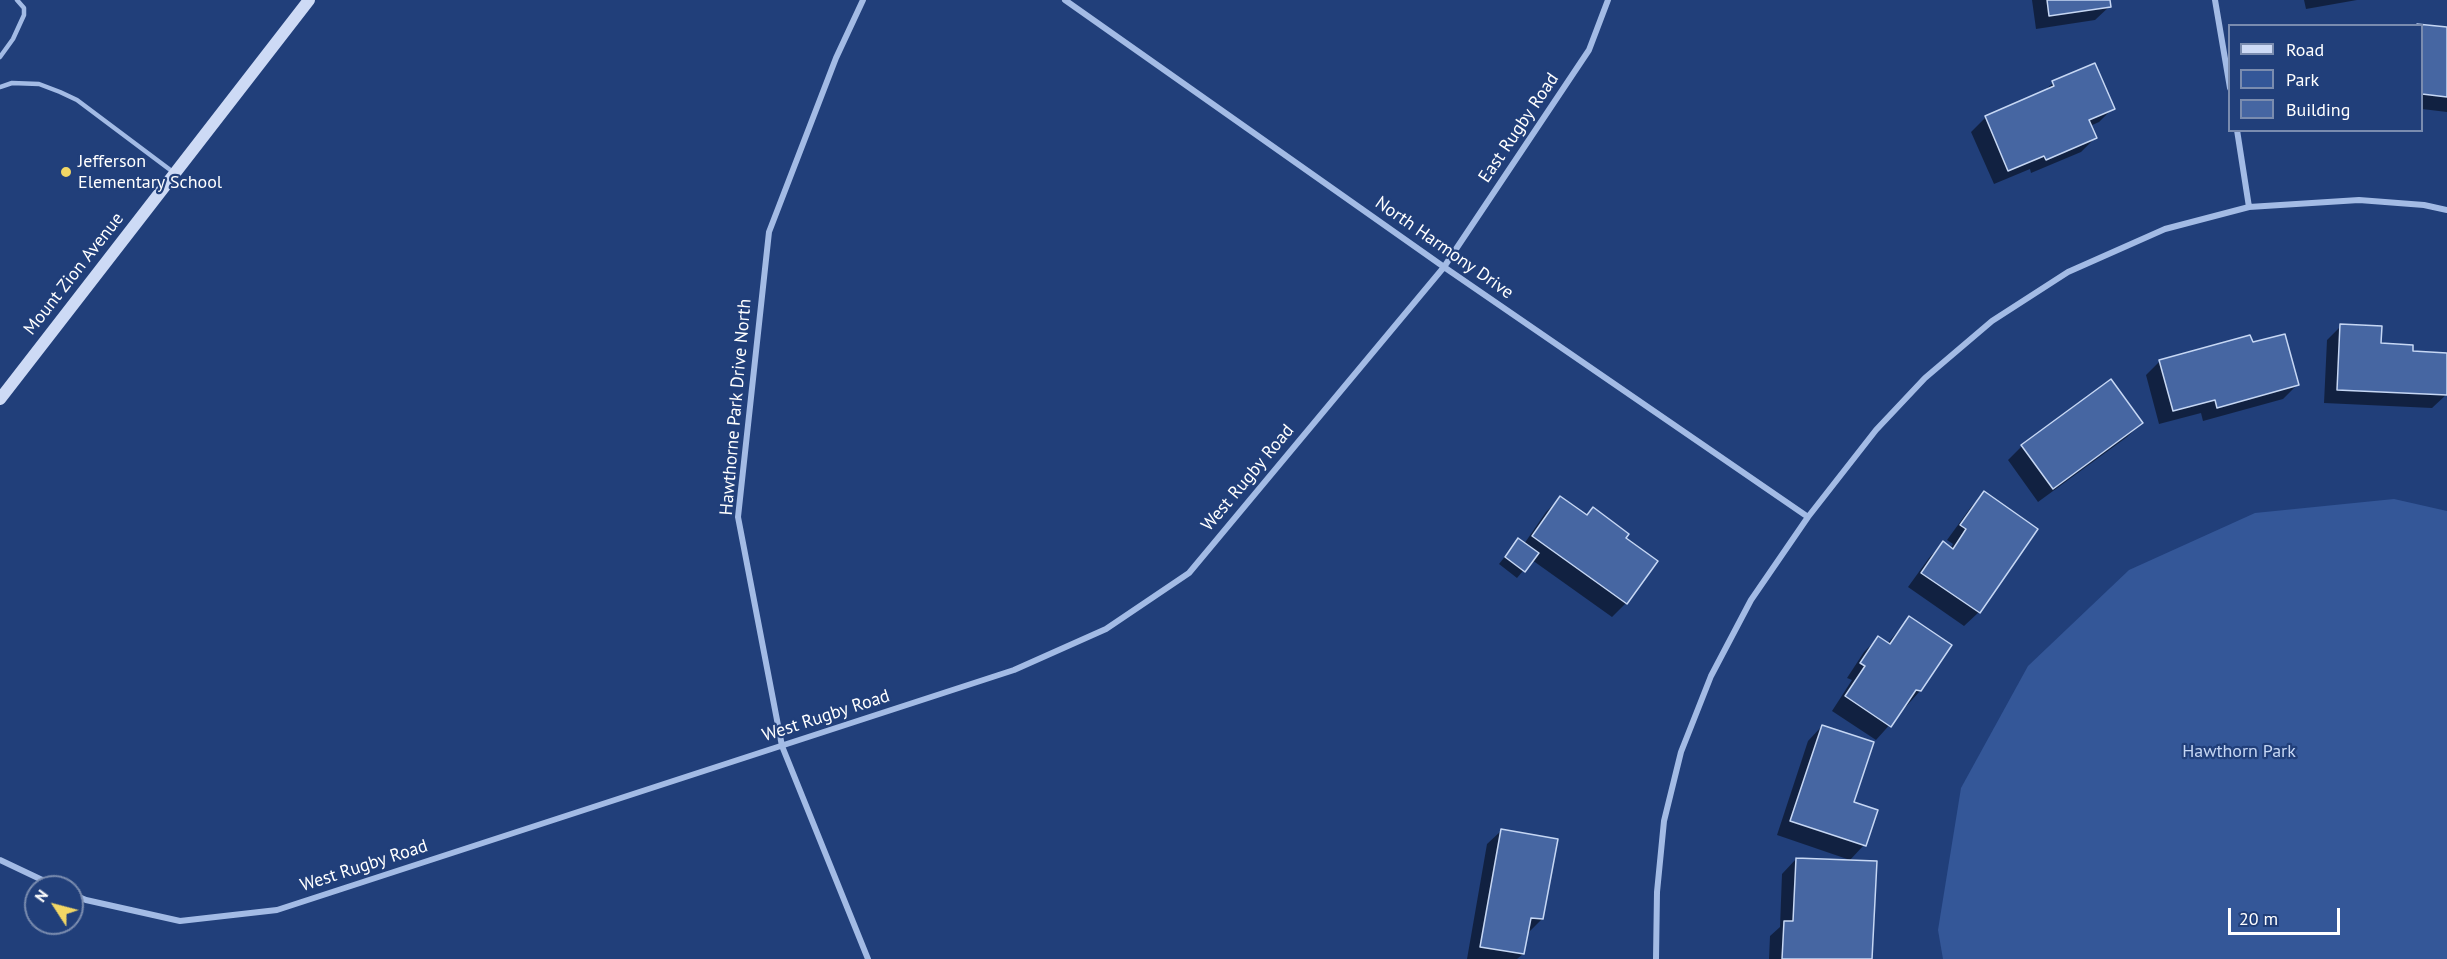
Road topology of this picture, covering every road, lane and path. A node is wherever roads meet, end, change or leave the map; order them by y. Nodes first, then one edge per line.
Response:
1 (16, 0) edge
2 (309, 0) edge
3 (863, 0) edge
4 (1065, 0) edge
5 (1608, 0) edge
6 (2215, 0) edge
7 (0, 57) edge
8 (2228, 82) edge
9 (0, 87) edge
10 (2236, 132) edge
11 (175, 173) junction
12 (2249, 207) junction
13 (2447, 210) edge
14 (1444, 267) junction
15 (0, 399) edge
16 (1808, 517) junction
17 (782, 746) junction
18 (0, 860) edge
19 (32, 875) edge
20 (84, 899) edge
21 (868, 959) edge
22 (1656, 959) edge

1 - 7 lane
2 - 11 main road, Mount Zion Avenue
3 - 17 street, Hawthorne Park Drive North
4 - 14 street, North Harmony Drive
5 - 14 street, East Rugby Road
6 - 8 street
9 - 11 lane
10 - 12 street
11 - 15 main road, Mount Zion Avenue
12 - 13 street
12 - 16 street
14 - 16 street, North Harmony Drive
14 - 17 street, West Rugby Road
16 - 22 street
17 - 20 street, West Rugby Road
17 - 21 street, Hawthorne Park Drive North
18 - 19 street

